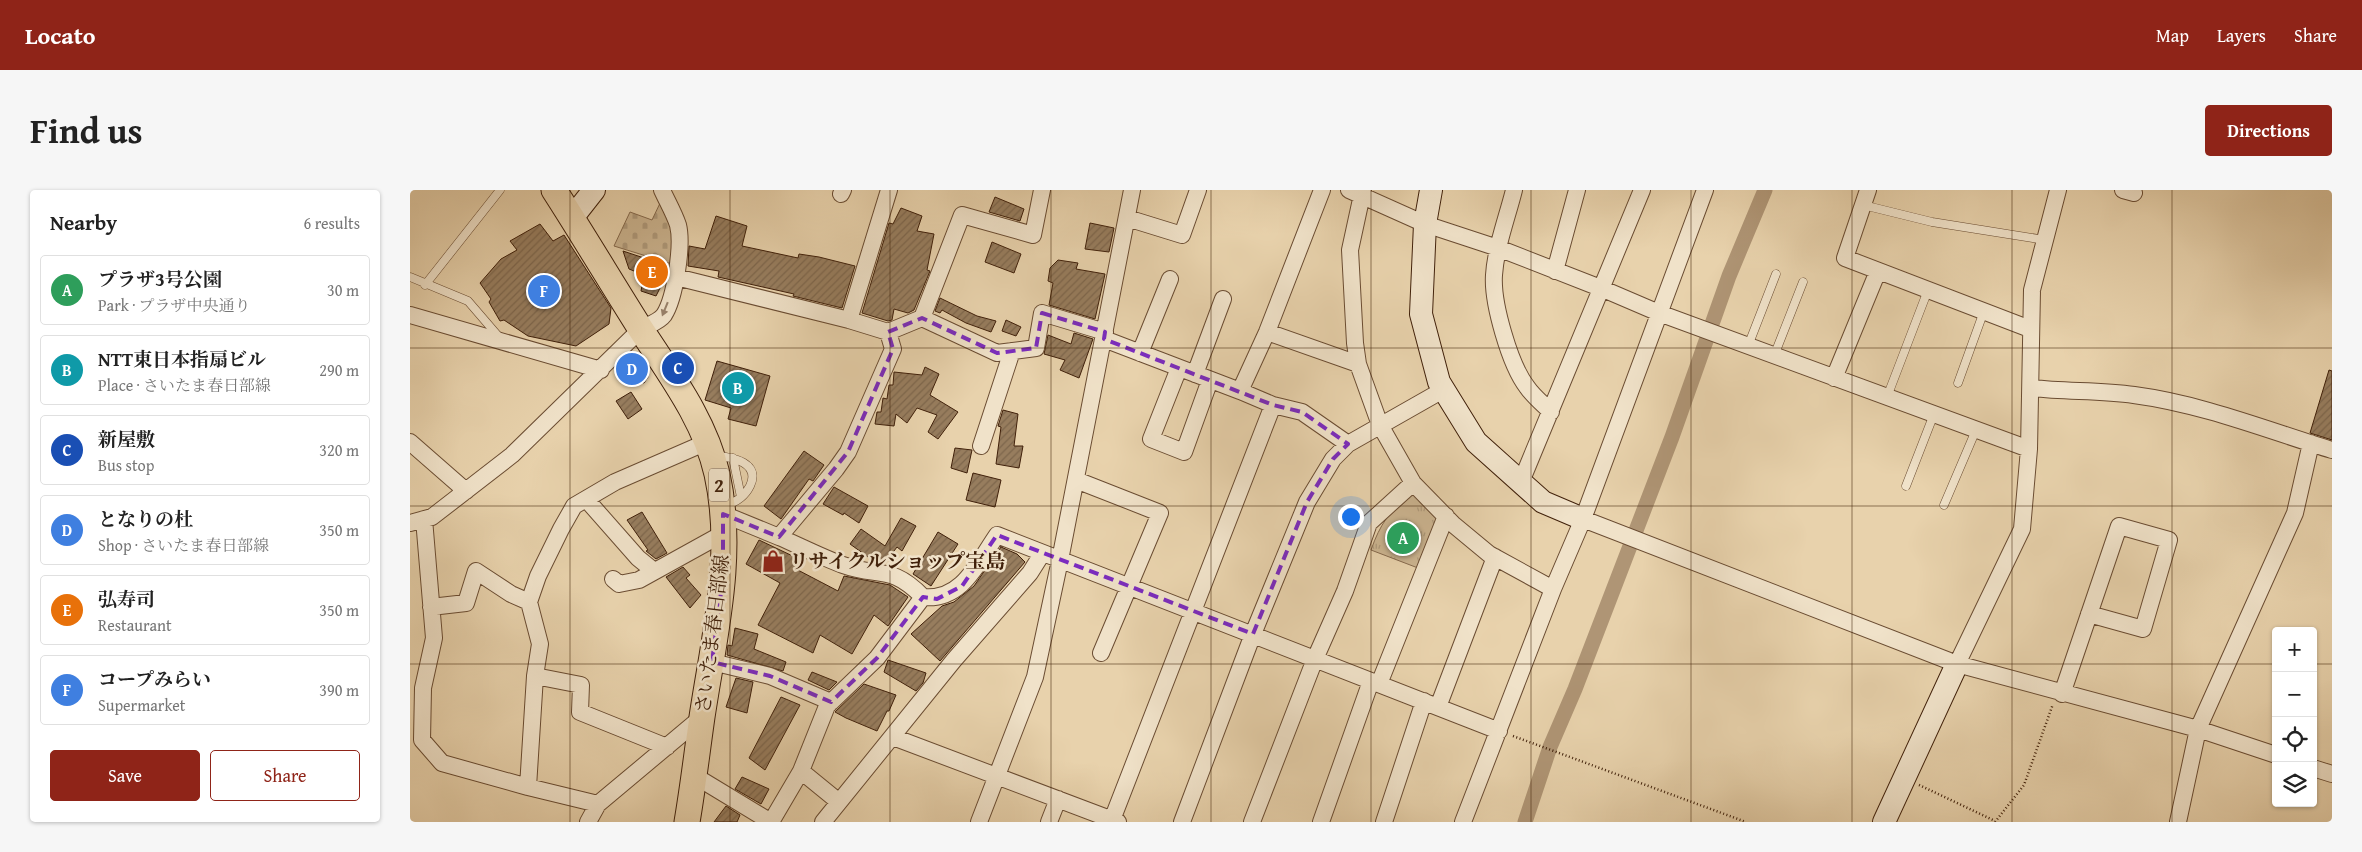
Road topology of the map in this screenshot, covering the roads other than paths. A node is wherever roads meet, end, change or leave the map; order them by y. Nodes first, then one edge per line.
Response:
1 (500, 190) edge
2 (554, 190) edge
3 (594, 190) edge
4 (662, 190) edge
5 (889, 190) edge
6 (1042, 190) edge
7 (1132, 190) edge
8 (1198, 190) edge
9 (1322, 190) edge
10 (1431, 190) edge
11 (1514, 190) edge
12 (1577, 190) edge
13 (1642, 190) edge
14 (1705, 190) edge
15 (2058, 190) edge
16 (1358, 192) edge
17 (1865, 198) edge
18 (572, 218) junction
19 (1127, 218) junction
20 (1425, 224) junction
21 (2045, 240) junction
22 (1498, 248) junction
23 (1555, 271) junction
24 (1878, 271) junction
25 (1776, 274) dead end
26 (410, 277) edge
27 (676, 277) junction
28 (1170, 280) dead end
29 (1803, 282) dead end
30 (425, 285) junction
31 (1603, 288) junction
32 (1928, 290) junction
33 (1223, 299) dead end
34 (1984, 311) junction
35 (1658, 313) junction
36 (410, 315) edge
37 (922, 318) junction
38 (849, 320) junction
39 (641, 329) junction
40 (2030, 329) junction
41 (888, 332) junction
42 (1267, 332) junction
43 (1104, 336) junction
44 (503, 342) junction
45 (1748, 346) junction
46 (1012, 351) junction
47 (1140, 353) junction
48 (1774, 356) junction
49 (1358, 364) junction
50 (1179, 368) junction
51 (600, 370) junction
52 (1202, 377) junction
53 (1834, 378) junction
54 (1958, 383) dead end
55 (2032, 388) junction
56 (1443, 390) junction
57 (1240, 391) junction
58 (1887, 397) junction
59 (1272, 405) junction
60 (1551, 412) junction
61 (1934, 414) junction
62 (1380, 425) junction
63 (1976, 430) junction
64 (1348, 444) junction
65 (2311, 444) junction
66 (412, 445) edge
67 (981, 446) dead end
68 (2029, 449) junction
69 (2332, 450) edge
70 (717, 452) junction
71 (1076, 480) junction
72 (1521, 482) junction
73 (1412, 483) junction
74 (1906, 486) dead end
75 (466, 491) junction
76 (586, 499) junction
77 (1944, 505) dead end
78 (727, 512) junction
79 (1446, 516) junction
80 (1583, 519) junction
81 (417, 521) edge
82 (779, 537) junction
83 (1042, 554) junction
84 (1495, 557) junction
85 (1060, 560) junction
86 (654, 570) junction
87 (613, 579) dead end
88 (1128, 586) junction
89 (1553, 589) junction
90 (923, 597) junction
91 (529, 602) junction
92 (431, 607) junction
93 (1193, 611) junction
94 (2089, 614) junction
95 (1253, 634) junction
96 (1101, 653) dead end
97 (1315, 659) junction
98 (712, 662) junction
99 (1957, 664) junction
100 (535, 676) junction
101 (1375, 682) junction
102 (417, 686) edge
103 (2060, 693) junction
104 (831, 702) junction
105 (1431, 704) junction
106 (702, 717) junction
107 (2198, 730) junction
108 (1499, 731) junction
109 (893, 737) junction
110 (667, 747) junction
111 (2272, 754) edge
112 (2317, 769) edge
113 (801, 771) junction
114 (2332, 774) edge
115 (997, 775) junction
116 (695, 776) junction
117 (528, 787) junction
118 (1058, 799) junction
119 (839, 802) junction
120 (598, 804) junction
121 (1115, 821) edge
122 (588, 822) edge
123 (687, 822) edge
124 (771, 822) edge
125 (823, 822) edge
126 (979, 822) edge
127 (1049, 822) edge
128 (1182, 822) edge
129 (1252, 822) edge
130 (1321, 822) edge
131 (1384, 822) edge
132 (1464, 822) edge
133 (1884, 822) edge
134 (2178, 822) edge

1 - 30 lane
2 - 18 main road, さいたま春日部線 / 2
3 - 18 street
4 - 27 street
5 - 38 street
6 - 37 street
7 - 19 street
8 - 19 street
9 - 42 street
10 - 20 street
11 - 22 street
12 - 23 street
13 - 31 street
14 - 35 street
15 - 21 street
16 - 20 street
16 - 49 street
17 - 21 lane
17 - 24 street
18 - 39 main road, さいたま春日部線 / 2
19 - 43 street
20 - 22 street
20 - 56 street
21 - 40 street
22 - 23 street
22 - 60 street
23 - 31 street
24 - 32 street
24 - 53 street
25 - 45 lane
26 - 30 lane
27 - 38 street
27 -> 39 street
28 - 47 street
29 - 48 lane
30 - 44 lane
31 - 35 street
31 - 60 street
32 - 34 street
32 - 58 lane
33 - 52 street
34 - 40 street
34 - 54 lane
35 - 45 street
35 - 80 street
36 - 44 street
37 - 41 street
37 - 46 street
38 - 41 street
39 - 51 street
39 - 70 main road, さいたま春日部線 / 2
40 - 55 street
41 - 82 street
42 - 49 street
42 - 57 street
43 - 46 street
43 - 47 street
43 - 71 street
44 - 51 street
45 - 48 street
46 - 67 street
47 - 50 street
48 - 53 street
49 - 62 street
50 - 52 street
50 - 52 street
51 - 75 street
52 - 57 street
53 - 58 street
55 - 65 street
55 - 68 street
56 - 62 street
56 - 72 street
57 - 59 street
58 - 61 street
59 - 64 street
59 - 93 street
60 - 72 street
61 - 63 street
61 - 74 lane
62 - 64 street
62 - 73 street
63 - 68 street
63 - 77 lane
64 - 95 street
65 - 69 street
65 - 107 street
66 - 75 street
68 - 99 street
70 - 76 street
70 - 78 main road, さいたま春日部線 / 2
70 - 78 lane
71 - 85 street
71 - 88 street
72 - 80 street
73 - 79 street
73 - 97 street
75 - 81 street
76 - 86 street
76 - 91 street
78 - 82 street
78 - 86 street
78 - 98 main road, さいたま春日部線 / 2
79 - 84 street
79 - 101 street
80 - 89 street
80 - 99 street
81 - 92 street
82 - 90 street
83 - 85 street
83 - 90 street
83 - 109 street
84 - 89 street
84 - 105 street
85 - 88 street
85 - 115 street
86 - 87 street
88 - 93 street
88 - 96 street
89 - 108 street
90 - 104 street
91 - 92 street
91 - 100 street
92 - 102 street
93 - 95 street
93 - 121 street
94 - 94 street
94 - 103 street
95 - 97 street
95 - 128 street
97 - 101 street
97 - 129 street
98 - 104 street
98 - 106 main road, さいたま春日部線 / 2
99 - 103 street
99 - 133 street
100 - 110 street
100 - 117 street
101 - 105 street
101 - 130 street
102 - 117 street
103 - 107 street
104 - 113 street
105 - 108 street
105 - 131 street
106 - 110 street
106 - 116 main road, さいたま春日部線 / 2
107 - 111 street
107 - 134 street
108 - 132 street
109 - 115 street
109 - 119 street
110 - 120 street
112 - 114 street
113 - 119 street
113 - 124 street
115 - 118 street
115 - 126 street
116 - 123 main road, さいたま春日部線 / 2
116 - 124 street
117 - 120 street
118 - 121 street
118 - 127 street
119 - 125 street
120 - 122 street

